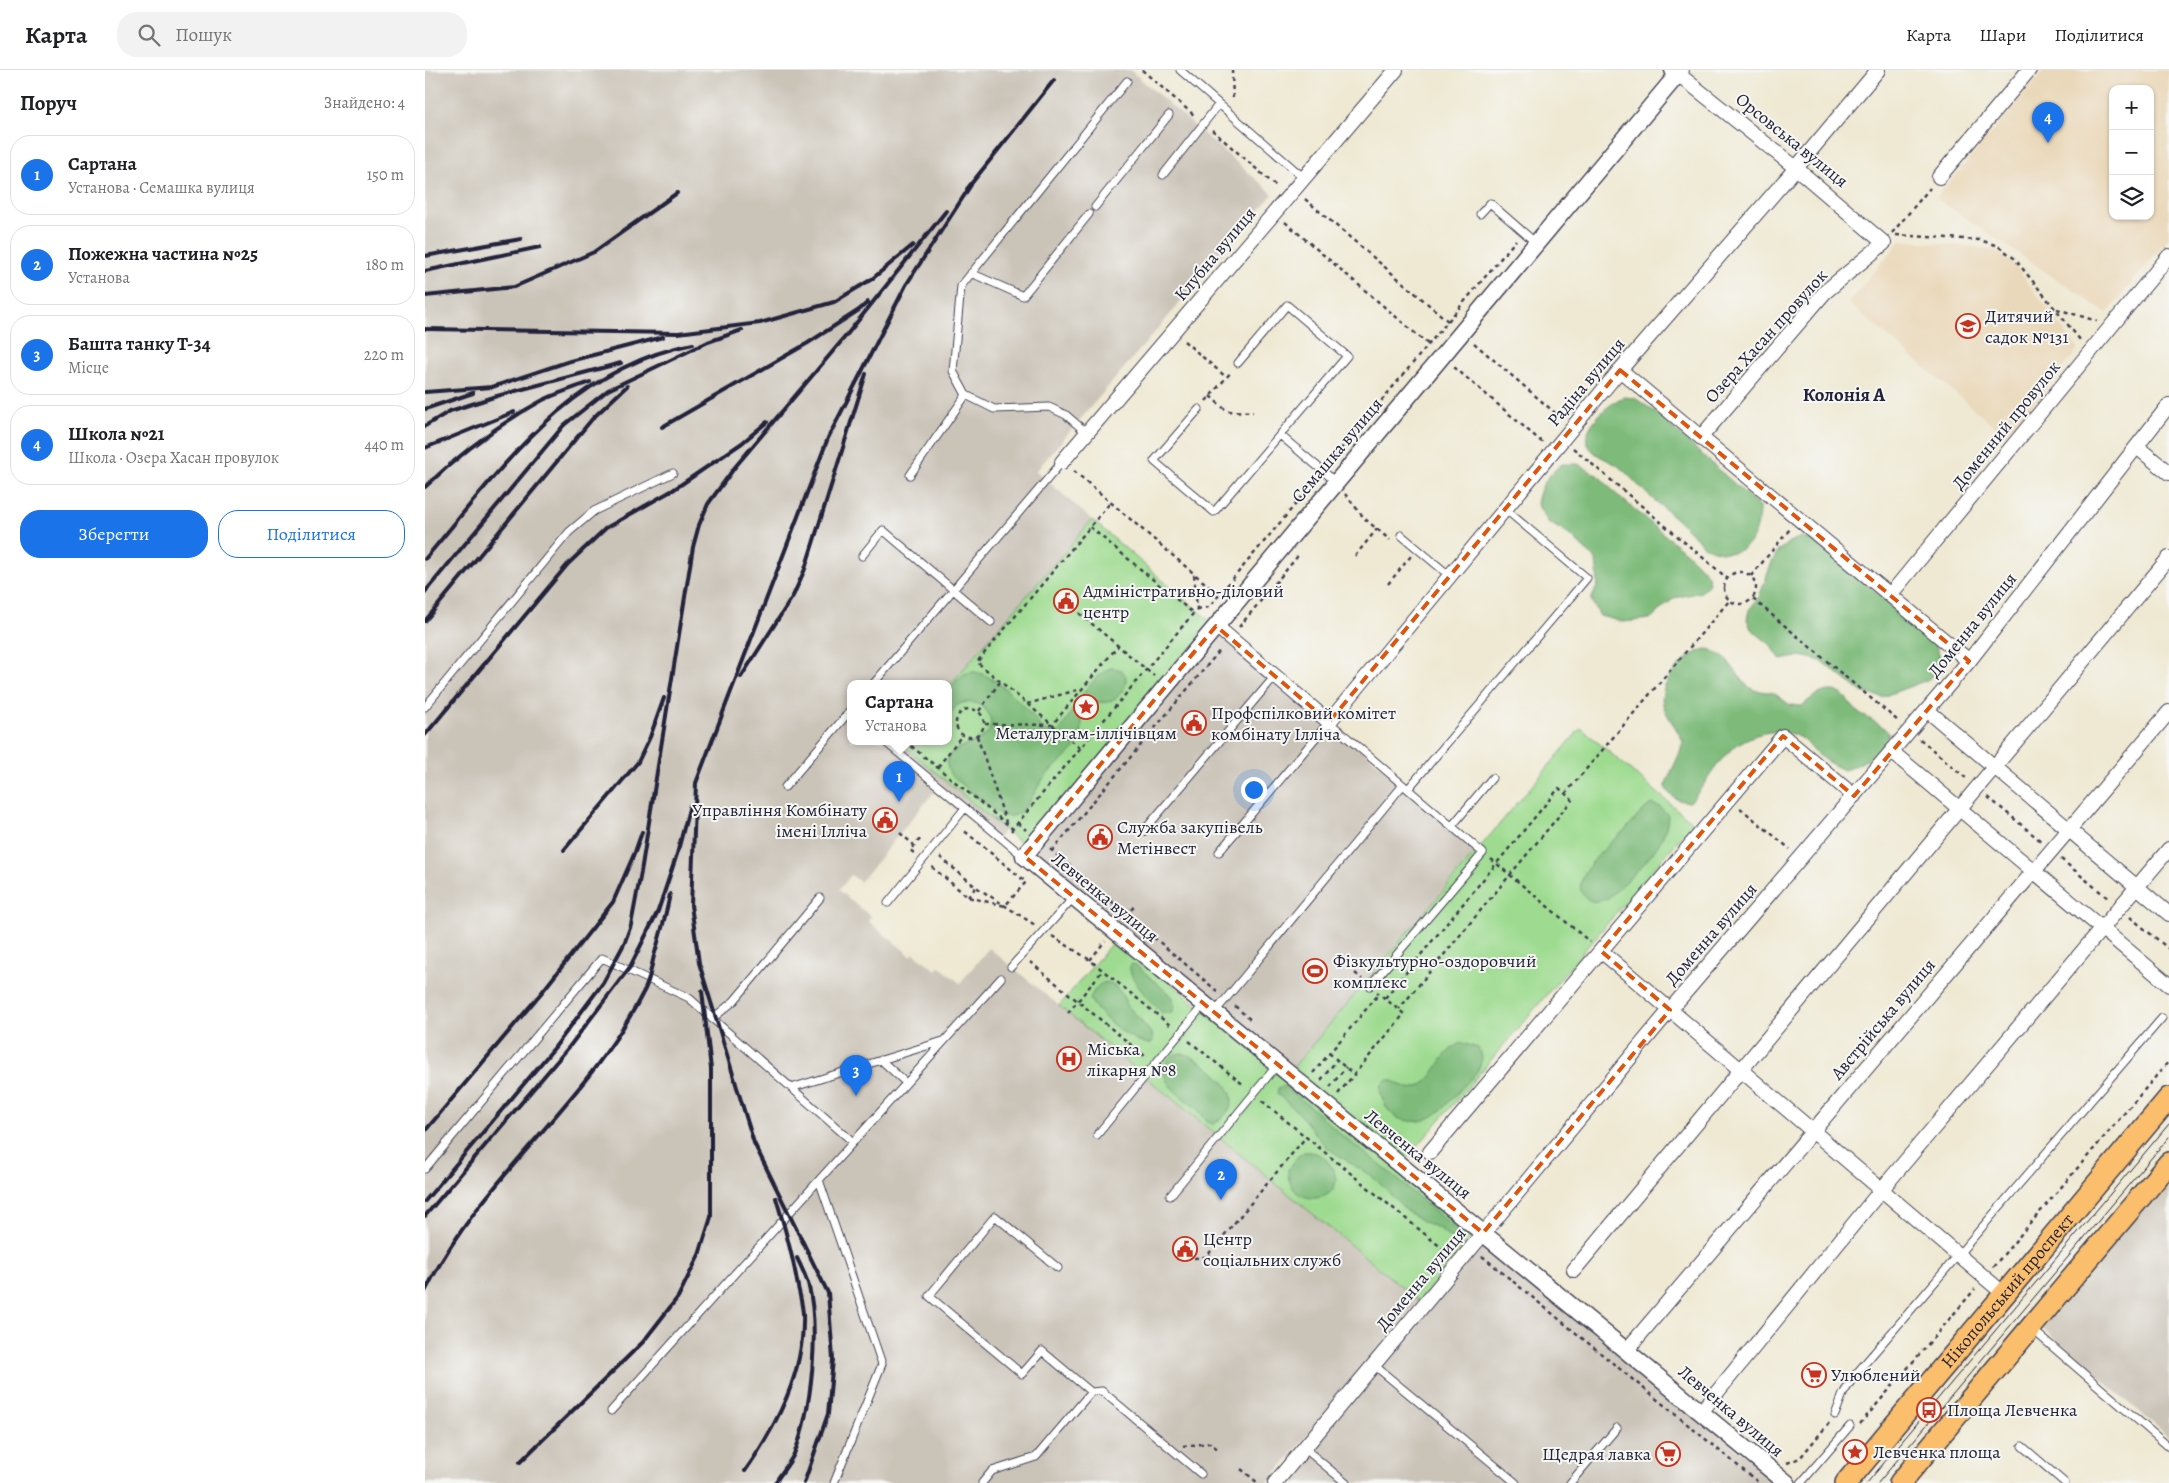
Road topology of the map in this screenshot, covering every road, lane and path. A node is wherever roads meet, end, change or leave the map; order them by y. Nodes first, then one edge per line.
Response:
1 (1143, 70) edge
2 (1180, 70) edge
3 (1232, 70) edge
4 (1396, 70) edge
5 (1878, 70) edge
6 (2029, 70) edge
7 (1678, 71) edge
8 (1127, 81) dead end
9 (1219, 104) junction
10 (1169, 115) dead end
11 (1233, 116) junction
12 (1204, 123) junction
13 (1796, 168) junction
14 (1163, 175) dead end
15 (1939, 177) joint
16 (1304, 178) junction
17 (1291, 193) junction
18 (1095, 207) dead end
19 (1274, 213) junction
20 (1089, 214) dead end
21 (1480, 214) dead end
22 (1523, 232) junction
23 (1536, 243) junction
24 (1884, 243) joint
25 (2169, 256) edge
26 (971, 273) junction
27 (2055, 309) junction
28 (1448, 321) junction
29 (2112, 325) junction
30 (1173, 332) junction
31 (1461, 332) junction
32 (1428, 344) junction
33 (2090, 352) junction
34 (1441, 356) junction
35 (1238, 363) joint
36 (1620, 370) junction
37 (1226, 377) junction
38 (966, 395) junction
39 (1210, 396) junction
40 (2169, 405) edge
41 (1199, 409) joint
42 (1253, 412) dead end
43 (1572, 427) junction
44 (1087, 433) junction
45 (1280, 435) junction
46 (1701, 437) junction
47 (2137, 447) junction
48 (1553, 451) junction
49 (1577, 451) dead end
50 (1062, 462) junction
51 (1323, 471) junction
52 (673, 473) dead end
53 (2169, 473) edge
54 (910, 474) dead end
55 (1336, 482) junction
56 (1110, 503) junction
57 (1505, 509) junction
58 (1799, 518) junction
59 (1090, 527) junction
60 (1377, 529) junction
61 (1401, 535) dead end
62 (1391, 540) dead end
63 (1417, 549) junction
64 (1404, 552) dead end
65 (862, 556) dead end
66 (1297, 556) dead end
67 (1355, 556) dead end
68 (1411, 557) junction
69 (2169, 558) edge
70 (1417, 563) dead end
71 (1194, 574) junction
72 (1450, 576) junction
73 (1751, 576) junction
74 (1727, 578) junction
75 (1388, 584) dead end
76 (953, 590) junction
77 (1219, 595) junction
78 (1890, 595) junction
79 (1753, 599) junction
80 (1729, 601) junction
81 (1197, 609) junction
82 (1079, 613) dead end
83 (1193, 613) junction
84 (991, 622) dead end
85 (1216, 626) junction
86 (1230, 638) junction
87 (1118, 646) junction
88 (1969, 661) junction
89 (1146, 669) junction
90 (1275, 676) junction
91 (877, 680) edge
92 (1001, 682) junction
93 (1166, 686) junction
94 (1083, 689) junction
95 (1027, 704) junction
96 (425, 707) edge
97 (1927, 710) junction
98 (979, 711) junction
99 (2169, 712) edge
100 (847, 715) edge
101 (1329, 722) junction
102 (985, 724) junction
103 (1052, 725) junction
104 (1909, 731) junction
105 (962, 734) junction
106 (977, 736) junction
107 (889, 745) edge
108 (910, 745) edge
109 (1080, 748) junction
110 (1892, 752) junction
111 (937, 767) junction
112 (1995, 767) junction
113 (1492, 778) dead end
114 (785, 787) dead end
115 (1405, 787) junction
116 (1565, 794) junction
117 (1854, 796) junction
118 (1730, 799) junction
119 (965, 808) junction
120 (1959, 809) junction
121 (954, 822) junction
122 (1007, 824) junction
123 (1452, 826) junction
124 (1013, 829) junction
125 (2069, 830) junction
126 (900, 833) dead end
127 (1141, 833) dead end
128 (1004, 840) junction
129 (914, 845) junction
130 (2169, 849) edge
131 (931, 850) junction
132 (1052, 851) dead end
133 (1219, 852) dead end
134 (1483, 853) junction
135 (1024, 856) junction
136 (1800, 859) junction
137 (923, 860) junction
138 (1497, 864) junction
139 (2034, 872) junction
140 (1510, 875) junction
141 (976, 887) junction
142 (2137, 887) junction
143 (968, 897) junction
144 (1074, 897) junction
145 (820, 898) dead end
146 (888, 903) dead end
147 (1005, 906) junction
148 (2169, 914) edge
149 (2101, 928) junction
150 (1044, 930) junction
151 (1601, 951) junction
152 (1021, 955) junction
153 (1011, 966) dead end
154 (1103, 970) junction
155 (1001, 978) dead end
156 (2169, 985) edge
157 (1370, 986) dead end
158 (1379, 993) dead end
159 (1385, 998) dead end
160 (1077, 1001) junction
161 (1209, 1008) junction
162 (1399, 1009) dead end
163 (1670, 1010) junction
164 (1068, 1013) dead end
165 (1404, 1014) dead end
166 (2162, 1018) dead end
167 (712, 1019) junction
168 (1180, 1033) junction
169 (945, 1040) junction
170 (1329, 1053) junction
171 (881, 1060) junction
172 (1337, 1060) junction
173 (2169, 1061) edge
174 (1154, 1064) junction
175 (1278, 1064) junction
176 (1346, 1067) junction
177 (1741, 1070) junction
178 (1313, 1073) dead end
179 (1355, 1074) junction
180 (1321, 1080) dead end
181 (906, 1083) junction
182 (1330, 1087) dead end
183 (791, 1088) junction
184 (1254, 1094) junction
185 (1338, 1094) dead end
186 (2169, 1098) edge
187 (1813, 1131) junction
188 (1097, 1135) dead end
189 (1307, 1137) junction
190 (853, 1142) junction
191 (1430, 1152) dead end
192 (2169, 1163) edge
193 (425, 1169) edge
194 (819, 1180) junction
195 (1882, 1189) junction
196 (1170, 1196) dead end
197 (1483, 1233) junction
198 (1479, 1253) dead end
199 (1959, 1255) junction
200 (1195, 1258) dead end
201 (1459, 1262) junction
202 (1058, 1268) dead end
203 (1574, 1270) dead end
204 (1985, 1277) junction
205 (2004, 1294) junction
206 (2031, 1328) junction
207 (1626, 1351) junction
208 (1374, 1365) junction
209 (1091, 1392) junction
210 (611, 1411) dead end
211 (1701, 1412) junction
212 (1835, 1415) joint
213 (1617, 1428) dead end
214 (1852, 1428) joint
215 (2022, 1446) dead end
216 (1170, 1447) junction
217 (2169, 1447) edge
218 (1304, 1448) junction
219 (1220, 1451) dead end
220 (1786, 1463) dead end
221 (1241, 1469) dead end
222 (1201, 1474) dead end
223 (833, 1483) edge
224 (982, 1483) edge
225 (1259, 1483) edge
226 (1275, 1483) edge
227 (1346, 1483) edge
228 (1516, 1483) edge
229 (1570, 1483) edge
230 (1759, 1483) edge
231 (1787, 1483) edge
232 (1801, 1483) edge
233 (1846, 1483) edge
234 (1900, 1483) edge
235 (2065, 1483) edge

1 - 12 path
2 - 9 lane
3 - 11 path
4 - 16 street, Клубна вулиця
5 - 13 street, Радіна вулиця
6 - 15 street
7 - 13 street, Орсовська вулиця
7 - 23 street, Семашка вулиця
8 - 26 lane
9 - 11 lane
9 - 12 lane
10 - 18 lane
11 - 16 lane
12 - 14 lane
12 - 17 path
13 - 24 street, Орсовська вулиця
13 - 36 street, Радіна вулиця
15 - 27 path
16 - 17 street, Клубна вулиця
17 - 19 street, Клубна вулиця
17 - 28 path
19 - 30 street, Клубна вулиця
19 - 32 path
20 - 26 lane
21 - 22 lane
22 - 23 lane
22 - 28 path
23 - 31 street, Семашка вулиця
24 - 46 street, Озера Хасан провулок
25 - 29 street, Доменний провулок
26 - 38 lane
27 - 29 path
27 - 33 path
28 - 31 path
28 - 32 path
29 - 33 street, Доменний провулок
30 - 37 path
30 - 44 street, Клубна вулиця
31 - 34 street, Семашка вулиця
31 - 43 path
32 - 34 path
32 - 51 path
33 - 78 street, Доменний провулок
34 - 48 path
34 - 55 street, Семашка вулиця
35 - 37 path
35 - 45 lane
36 - 43 street, Радіна вулиця
36 - 46 street
37 - 39 path
38 - 44 lane
38 - 54 lane
39 - 41 path
39 - 42 path
40 - 47 street, Доменна вулиця
41 - 45 lane
43 - 48 street, Радіна вулиця
44 - 50 street, Клубна вулиця
45 - 51 lane
46 - 58 street
47 - 53 street
47 - 88 street, Доменна вулиця
48 - 57 street, Радіна вулиця
49 - 74 path
50 - 56 path
50 - 76 lane
51 - 55 lane
51 - 77 path
52 - 96 lane
55 - 60 path
55 - 85 street, Семашка вулиця
56 - 59 path
56 - 71 path
57 - 72 street, Радіна вулиця
57 - 115 lane
58 - 73 path
58 - 78 street
59 - 83 path
59 - 92 path
60 - 62 path
60 - 67 path
61 - 63 lane
63 - 68 path
63 - 72 lane
64 - 68 path
65 - 76 lane
66 - 86 path
68 - 70 path
68 - 75 path
69 - 112 street
71 - 77 path
71 - 81 path
72 - 101 street, Радіна вулиця
73 - 74 path
73 - 79 path
74 - 80 path
76 - 84 lane
76 - 91 lane
77 - 81 path
78 - 88 street
79 - 80 path
79 - 104 path
80 - 116 path
81 - 83 path
82 - 87 path
83 - 89 path
85 - 86 street
85 - 93 street, Семашка вулиця
86 - 90 street
86 - 132 path
87 - 89 path
87 - 94 path
88 - 97 street, Доменна вулиця
89 - 93 path
89 - 109 path
90 - 101 street
90 - 127 lane
92 - 95 path
92 - 98 path
93 - 135 street, Семашка вулиця
94 - 95 path
94 - 103 path
95 - 103 path
97 - 104 street, Доменна вулиця
97 - 112 street
98 - 102 path
98 - 105 path
99 - 125 street, Австрійська вулиця
100 - 114 lane
101 - 115 lane
101 - 133 lane
102 - 103 path
102 - 106 path
103 - 109 path
104 - 110 street, Доменна вулиця
105 - 106 path
105 - 111 path
106 - 122 path
107 - 119 lane
108 - 111 path
109 - 124 path
110 - 117 street, Доменна вулиця
110 - 120 street
111 - 122 path
112 - 120 street
112 - 125 street
113 - 123 lane
115 - 123 lane
115 - 161 lane
116 - 138 path
116 - 140 path
117 - 118 street
117 - 136 street, Доменна вулиця
118 - 136 path
118 - 151 street
119 - 121 lane
119 - 128 lane
120 - 139 street
120 - 177 street
121 - 131 lane
121 - 147 path
122 - 124 path
123 - 134 lane
124 - 128 path
125 - 139 street, Австрійська вулиця
125 - 142 street
126 - 129 path
128 - 135 lane
129 - 131 path
129 - 137 path
130 - 142 street
131 - 137 lane
131 - 141 path
134 - 138 path
134 - 157 lane
135 - 144 street, Левченка вулиця
136 - 163 street, Доменна вулиця
137 - 143 path
137 - 146 lane
138 - 140 path
138 - 159 path
139 - 149 street
139 - 187 street, Австрійська вулиця
140 - 151 path
140 - 162 path
141 - 143 path
141 - 147 path
142 - 148 street
142 - 149 street
143 - 147 path
144 - 150 lane
144 - 161 street, Левченка вулиця
145 - 167 lane
147 - 150 path
149 - 156 street
149 - 195 street
150 - 152 lane
150 - 154 path
151 - 163 street
151 - 191 street
152 - 153 lane
152 - 160 path
154 - 160 path
154 - 168 path
155 - 169 lane
158 - 170 path
160 - 164 path
160 - 174 path
161 - 168 lane
161 - 175 street, Левченка вулиця
163 - 177 street
163 - 197 street, Доменна вулиця
165 - 179 path
166 - 199 lane
167 - 183 lane
167 - 193 lane
168 - 174 lane
168 - 184 path
169 - 171 lane
169 - 181 lane
170 - 172 path
170 - 178 path
171 - 181 lane
171 - 183 lane
172 - 176 path
172 - 180 path
173 - 204 path
174 - 188 lane
175 - 184 lane
175 - 197 street, Левченка вулиця
176 - 179 path
176 - 182 path
177 - 187 street
177 - 203 street
179 - 185 path
181 - 190 lane
183 - 190 lane
184 - 189 path
184 - 196 lane
186 - 205 main road, Нікопольський проспект
187 - 195 street
187 - 207 street, Австрійська вулиця
189 - 200 path
189 - 201 path
190 - 194 lane
192 - 206 main road
194 - 210 lane
194 - 223 lane
195 - 199 street
195 - 211 street
197 - 201 street, Доменна вулиця
197 - 207 street, Левченка вулиця
198 - 230 path
199 - 204 street
199 - 212 lane
201 - 208 street, Доменна вулиця
202 - 209 lane
204 - 205 street
204 - 214 path
205 - 233 main road, Нікопольський проспект
206 - 217 lane
206 - 234 main road
207 - 211 street, Левченка вулиця
208 - 218 street, Доменна вулиця
208 - 228 lane
209 - 216 lane
209 - 224 lane
211 - 231 street, Левченка вулиця
212 - 220 path
213 - 229 lane
214 - 232 lane
215 - 235 lane
216 - 219 path
216 - 222 lane
218 - 226 street, Доменна вулиця
218 - 227 lane
221 - 225 path

